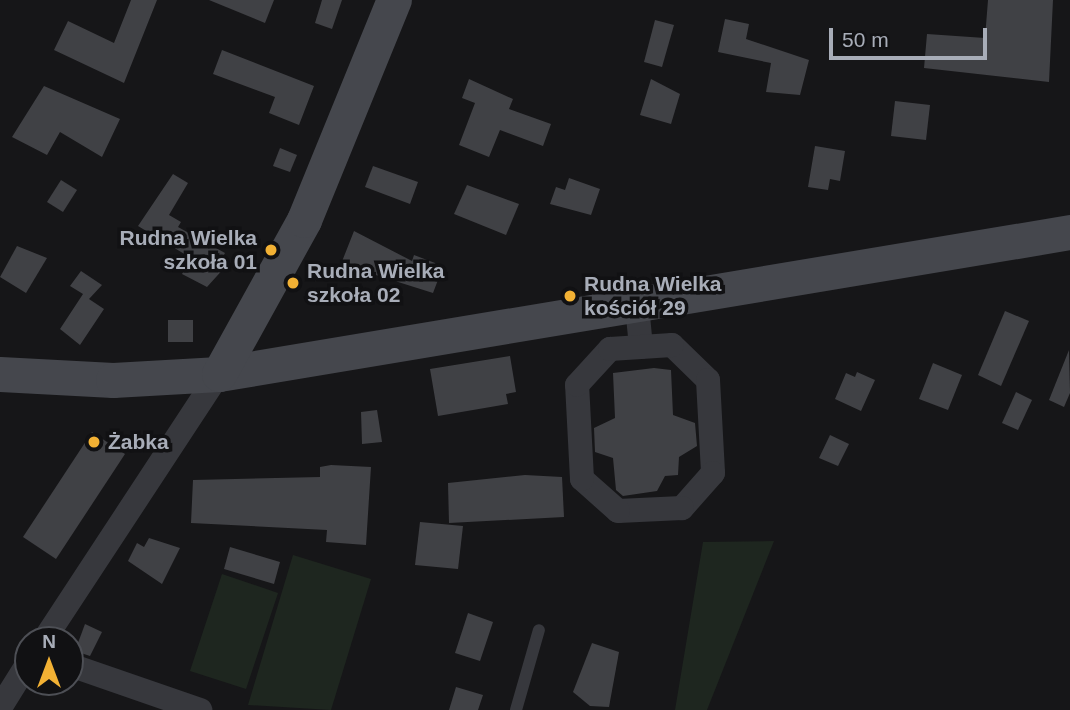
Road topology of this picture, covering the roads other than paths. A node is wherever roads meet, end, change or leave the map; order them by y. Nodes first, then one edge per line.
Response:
1 (394, 0) edge
2 (1070, 232) edge
3 (637, 306) junction
4 (641, 347) junction
5 (0, 374) edge
6 (219, 374) junction
7 (53, 626) edge
8 (539, 631) dead end
9 (84, 670) edge
10 (14, 686) edge
11 (0, 708) edge
12 (200, 710) edge
13 (516, 710) edge

1 - 6 street
2 - 3 street
3 - 4 street
3 - 6 street
4 - 4 street
5 - 6 street
6 - 7 street
8 - 13 lane
9 - 12 street
10 - 11 street

